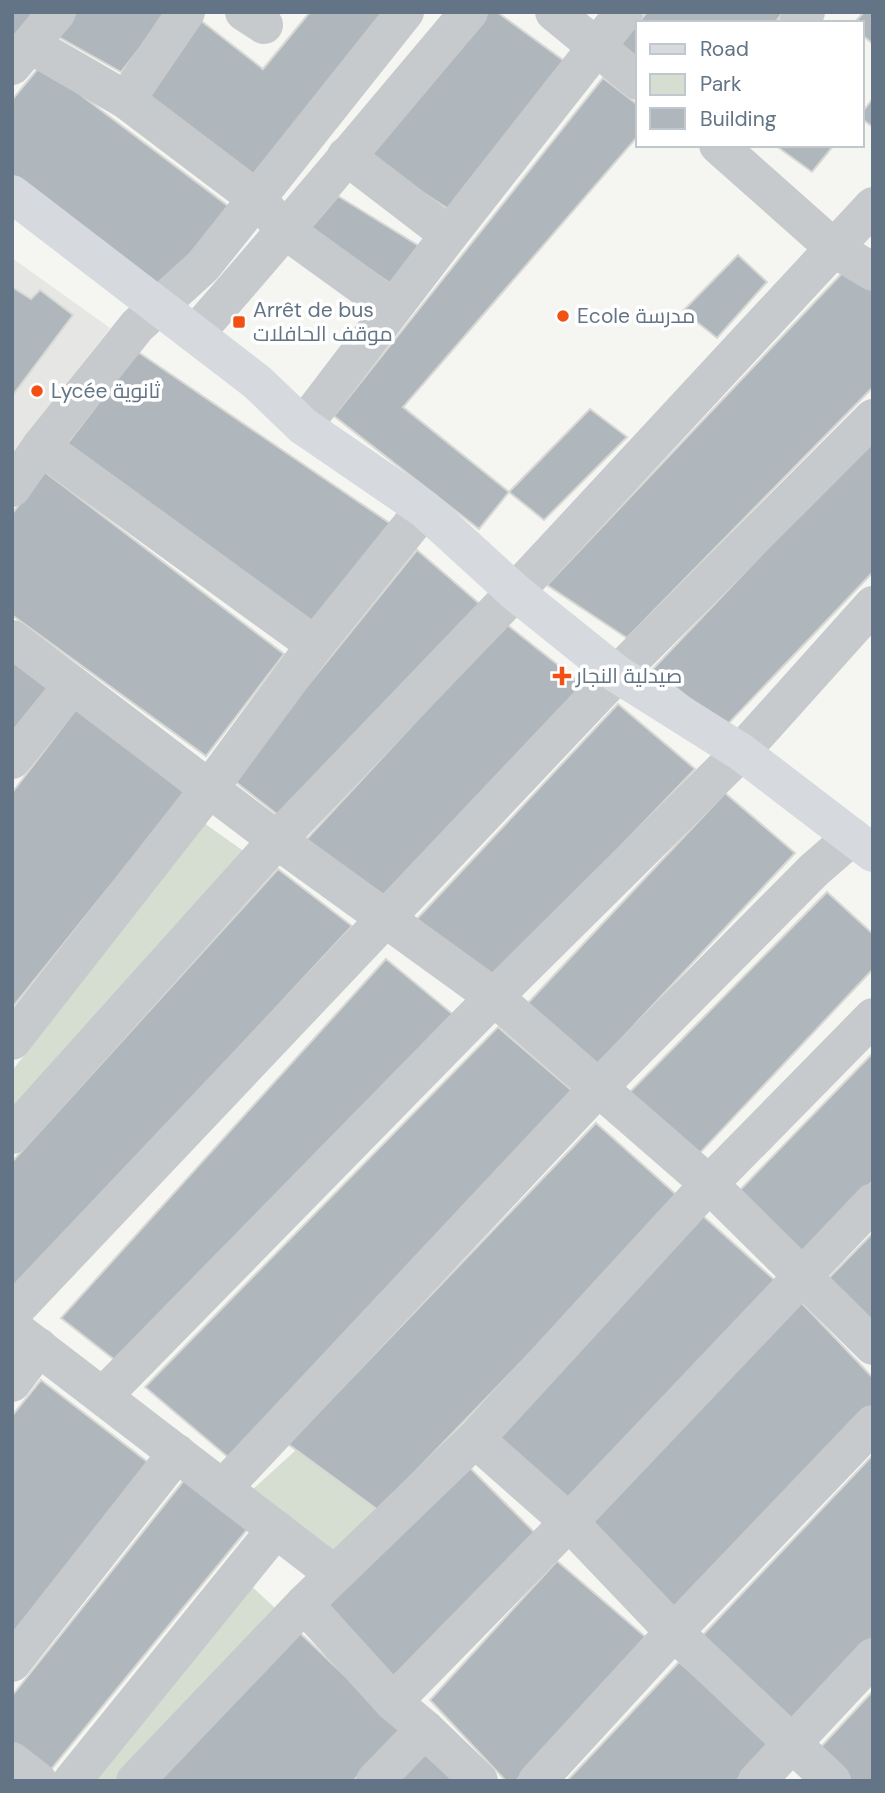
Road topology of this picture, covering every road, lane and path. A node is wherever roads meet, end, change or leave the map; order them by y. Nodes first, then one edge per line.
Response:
1 (57, 12) edge
2 (186, 12) edge
3 (405, 12) edge
4 (469, 12) edge
5 (554, 12) edge
6 (624, 12) edge
7 (596, 48) junction
8 (22, 55) edge
9 (636, 79) edge
10 (126, 100) junction
11 (720, 147) edge
12 (346, 156) junction
13 (12, 194) edge
14 (257, 199) junction
15 (873, 206) edge
16 (286, 231) junction
17 (449, 235) junction
18 (835, 249) junction
19 (873, 272) edge
20 (159, 308) junction
21 (393, 308) junction
22 (195, 334) junction
23 (873, 418) edge
24 (303, 426) junction
25 (41, 446) junction
26 (12, 488) edge
27 (424, 509) junction
28 (515, 592) junction
29 (873, 605) edge
30 (12, 639) edge
31 (315, 646) junction
32 (617, 674) junction
33 (72, 686) junction
34 (741, 751) junction
35 (12, 760) edge
36 (209, 789) junction
37 (277, 840) junction
38 (862, 845) edge
39 (385, 918) junction
40 (494, 997) junction
41 (873, 1017) edge
42 (13, 1039) edge
43 (598, 1088) junction
44 (12, 1135) edge
45 (709, 1184) junction
46 (873, 1202) edge
47 (801, 1276) junction
48 (12, 1313) edge
49 (26, 1337) edge
50 (873, 1346) edge
51 (12, 1382) edge
52 (103, 1396) junction
53 (873, 1424) edge
54 (475, 1439) junction
55 (177, 1452) junction
56 (223, 1488) junction
57 (569, 1522) junction
58 (276, 1529) junction
59 (334, 1574) junction
60 (304, 1604) junction
61 (674, 1632) junction
62 (873, 1657) edge
63 (12, 1663) edge
64 (393, 1702) junction
65 (425, 1729) junction
66 (793, 1744) junction
67 (12, 1760) edge
68 (38, 1781) edge
69 (72, 1781) edge
70 (135, 1781) edge
71 (375, 1781) edge
72 (479, 1781) edge
73 (537, 1781) edge
74 (757, 1781) edge
75 (832, 1781) edge

1 - 8 street
2 - 10 street
3 - 14 street
4 - 12 street
5 - 7 street
6 - 7 street
7 - 9 street
7 - 17 street
8 - 10 street
10 - 14 street
11 - 18 street
12 - 16 street
12 - 17 street
13 - 20 main road
14 - 16 street
14 - 20 street
15 - 18 street
16 - 21 street
16 - 22 street
17 - 21 street
18 - 19 street
18 - 28 street
20 - 22 main road
20 - 25 street
21 - 24 street
22 - 24 main road
23 - 32 street
24 - 27 main road
25 - 26 street
25 - 31 street
27 - 28 main road
27 - 31 street
28 - 32 main road
28 - 37 street
29 - 34 street
30 - 33 street
31 - 36 street
32 - 34 main road
32 - 39 street
33 - 35 street
33 - 36 street
34 - 38 main road
34 - 40 street
36 - 37 street
36 - 42 street
37 - 39 street
37 - 44 street
38 - 43 street
39 - 40 street
39 - 48 street
40 - 43 street
40 - 52 street
41 - 45 street
43 - 45 street
43 - 56 street
45 - 47 street
45 - 54 street
46 - 47 street
47 - 50 street
47 - 57 street
49 - 51 street
49 - 52 street
52 - 55 street
53 - 61 street
54 - 57 street
54 - 59 street
55 - 56 street
55 - 63 street
56 - 58 street
57 - 61 street
57 - 64 street
58 - 59 street
58 - 69 street
59 - 60 street
60 - 64 street
60 - 70 street
61 - 66 street
61 - 73 street
62 - 66 street
64 - 65 street
65 - 71 street
65 - 72 street
66 - 74 street
66 - 75 street
67 - 68 street

